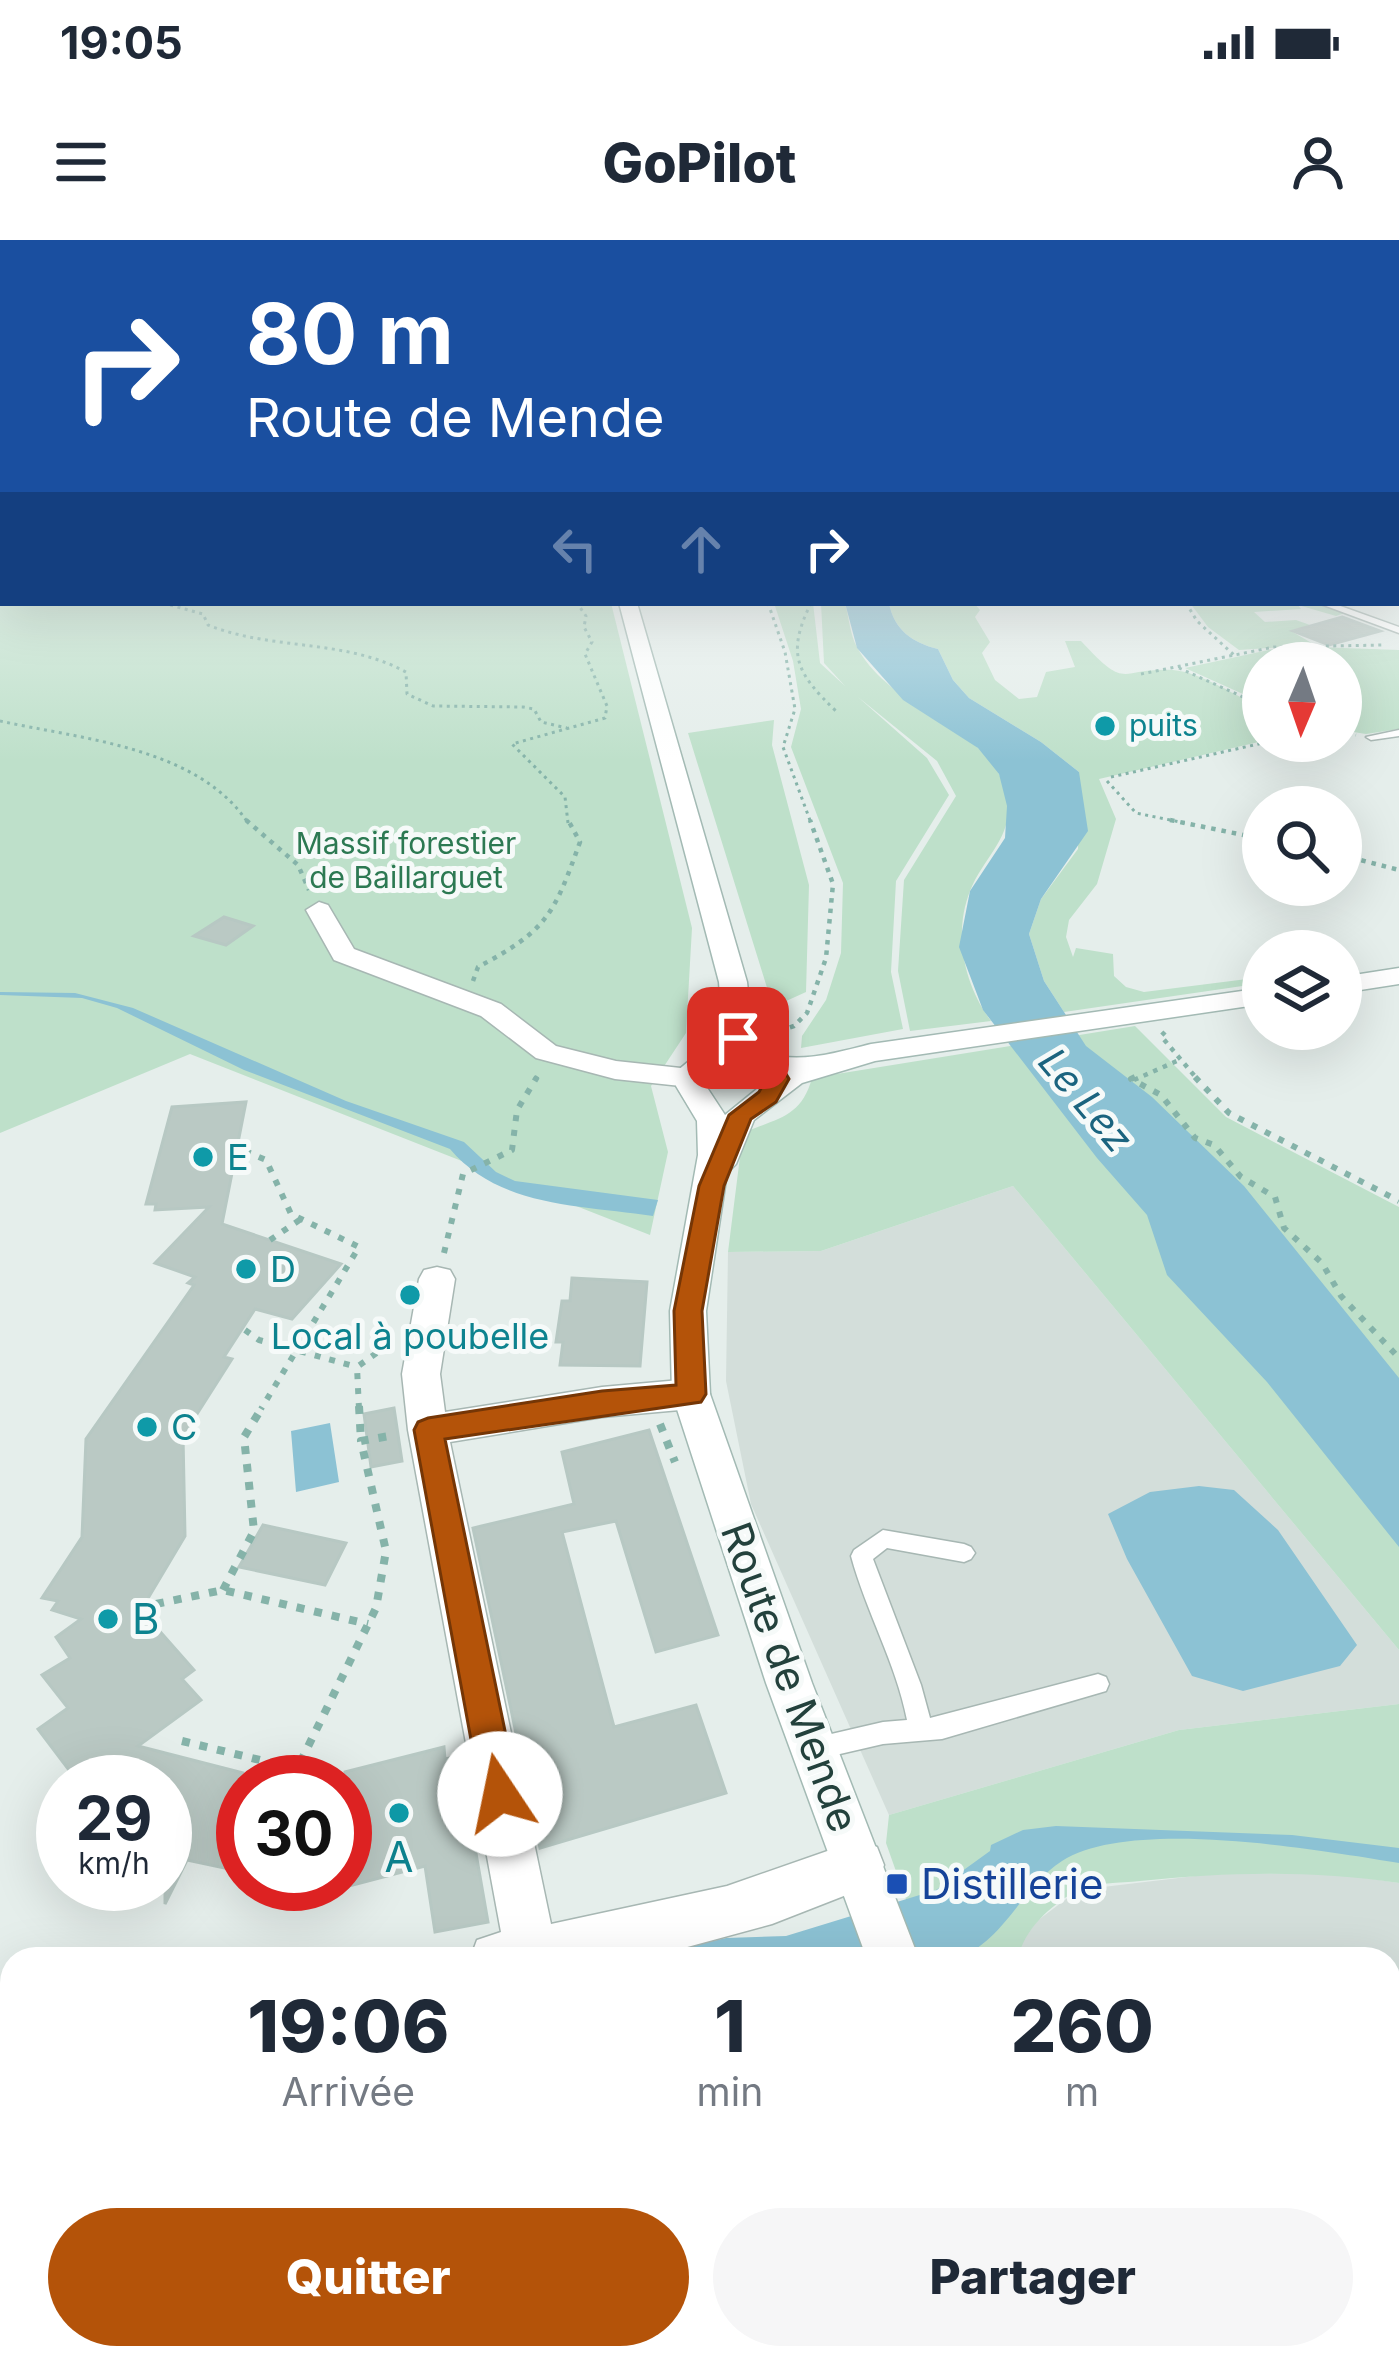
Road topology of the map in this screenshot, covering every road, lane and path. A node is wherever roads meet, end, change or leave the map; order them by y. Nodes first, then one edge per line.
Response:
1 (174, 606) edge
2 (578, 606) edge
3 (629, 606) edge
4 (769, 606) edge
5 (810, 606) edge
6 (1188, 606) edge
7 (1332, 606) edge
8 (1399, 630) edge
9 (1398, 639) edge
10 (1234, 655) junction
11 (1177, 668) junction
12 (1141, 674) dead end
13 (1242, 697) edge
14 (837, 712) dead end
15 (0, 721) edge
16 (571, 729) junction
17 (1399, 733) edge
18 (1371, 737) dead end
19 (1242, 748) edge
20 (1242, 835) edge
21 (1362, 860) edge
22 (1399, 870) edge
23 (319, 910) joint
24 (718, 921) junction
25 (1399, 976) edge
26 (1362, 982) edge
27 (463, 999) junction
28 (1242, 999) edge
29 (1178, 1029) dead end
30 (545, 1052) junction
31 (1179, 1060) junction
32 (762, 1070) junction
33 (697, 1077) junction
34 (245, 1151) dead end
35 (711, 1186) junction
36 (1399, 1202) edge
37 (301, 1219) junction
38 (270, 1240) dead end
39 (437, 1280) joint
40 (245, 1330) dead end
41 (394, 1332) dead end
42 (298, 1348) junction
43 (1399, 1358) edge
44 (357, 1367) junction
45 (691, 1394) junction
46 (413, 1432) junction
47 (361, 1441) junction
48 (964, 1553) dead end
49 (223, 1590) junction
50 (156, 1604) dead end
51 (368, 1624) junction
52 (1098, 1684) dead end
53 (921, 1730) junction
54 (182, 1741) dead end
55 (814, 1749) junction
56 (859, 1865) junction
57 (512, 1947) edge
58 (578, 1947) edge
59 (888, 1947) edge

1 - 16 path
2 - 16 path
3 - 24 main road
4 - 32 path
5 - 14 path
6 - 10 path
7 - 8 lane
9 - 10 path
10 - 11 path
11 - 12 path
11 - 13 path
15 - 23 path
16 - 27 path
17 - 18 lane
19 - 20 path
21 - 22 path
23 - 27 main road
24 - 32 main road
24 - 33 main road
25 - 26 main road
27 - 30 main road
28 - 32 main road
29 - 31 path
30 - 33 main road
30 - 39 path
31 - 36 path
31 - 43 path
32 - 33 main road
32 - 35 main road, Route de Mende
33 - 35 main road, Route de Mende
34 - 37 path
35 - 45 main road, Route de Mende
37 - 38 path
37 - 42 path
39 - 46 main road
40 - 42 path
41 - 44 path
42 - 44 path
42 - 49 path
44 - 47 path
45 - 46 main road
45 - 55 main road, Route de Mende
46 - 47 path
46 - 57 main road
47 - 51 path
48 - 53 lane
49 - 50 path
49 - 51 path
51 - 54 path
52 - 53 lane
53 - 55 lane
55 - 56 main road, Route de Mende
56 - 58 main road
56 - 59 main road, Route de Mende

